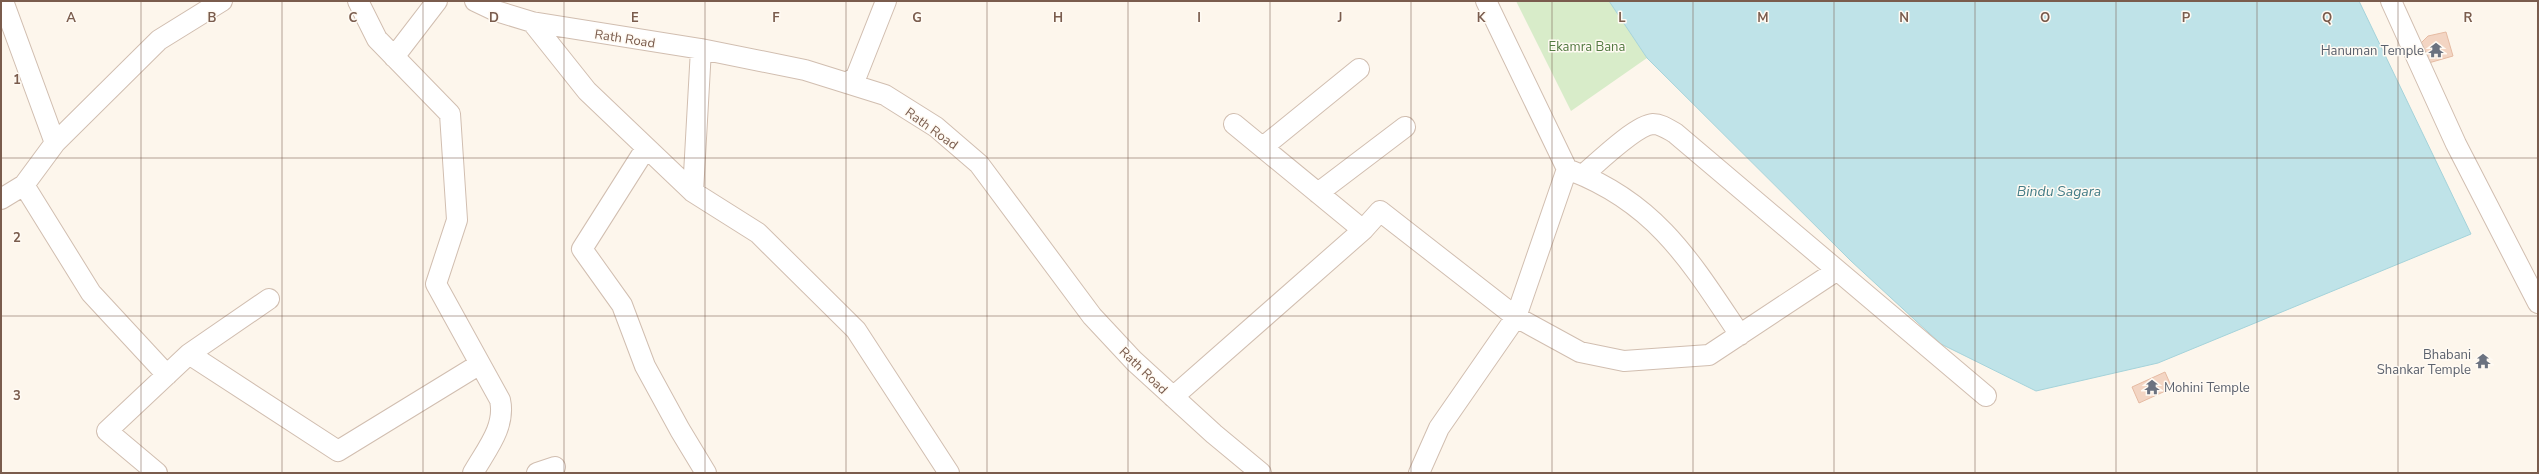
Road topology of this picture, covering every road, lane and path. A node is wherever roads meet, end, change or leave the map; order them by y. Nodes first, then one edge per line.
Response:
1 (3, 1) edge
2 (222, 1) edge
3 (358, 1) edge
4 (437, 1) edge
5 (474, 1) edge
6 (886, 1) edge
7 (1486, 1) edge
8 (2391, 1) edge
9 (532, 22) junction
10 (701, 50) junction
11 (394, 57) junction
12 (1359, 69) dead end
13 (848, 82) junction
14 (1234, 124) dead end
15 (1405, 127) dead end
16 (55, 143) junction
17 (646, 148) junction
18 (1263, 148) junction
19 (1575, 172) junction
20 (24, 185) junction
21 (693, 192) junction
22 (1318, 193) junction
23 (1, 199) edge
24 (1363, 230) junction
25 (1836, 271) junction
26 (269, 299) dead end
27 (2538, 303) edge
28 (1516, 318) junction
29 (1740, 335) junction
30 (189, 354) junction
31 (480, 364) junction
32 (167, 375) junction
33 (1986, 396) dead end
34 (1173, 397) junction
35 (157, 473) edge
36 (473, 473) edge
37 (706, 473) edge
38 (949, 473) edge
39 (1261, 473) edge
40 (1419, 473) edge

1 - 16 street
2 - 16 street
3 - 11 street
4 - 11 street
5 - 9 street, Rath Road
6 - 13 street
7 - 19 street
8 - 27 street
9 - 10 street, Rath Road
9 - 17 street
10 - 13 street, Rath Road
10 - 21 street
11 - 31 street
12 - 18 street
13 - 34 street, Rath Road
14 - 18 street
15 - 22 street
16 - 20 street
17 - 21 street
17 - 37 street
18 - 22 street
19 - 25 street
19 - 28 street
19 - 29 street
20 - 23 street
20 - 32 street
21 - 38 street
22 - 24 street
24 - 28 street
24 - 34 street
25 - 29 street
25 - 33 street
26 - 30 street
28 - 29 street
28 - 40 street
30 - 31 street
30 - 32 street
31 - 36 street
32 - 35 street
34 - 39 street, Rath Road

